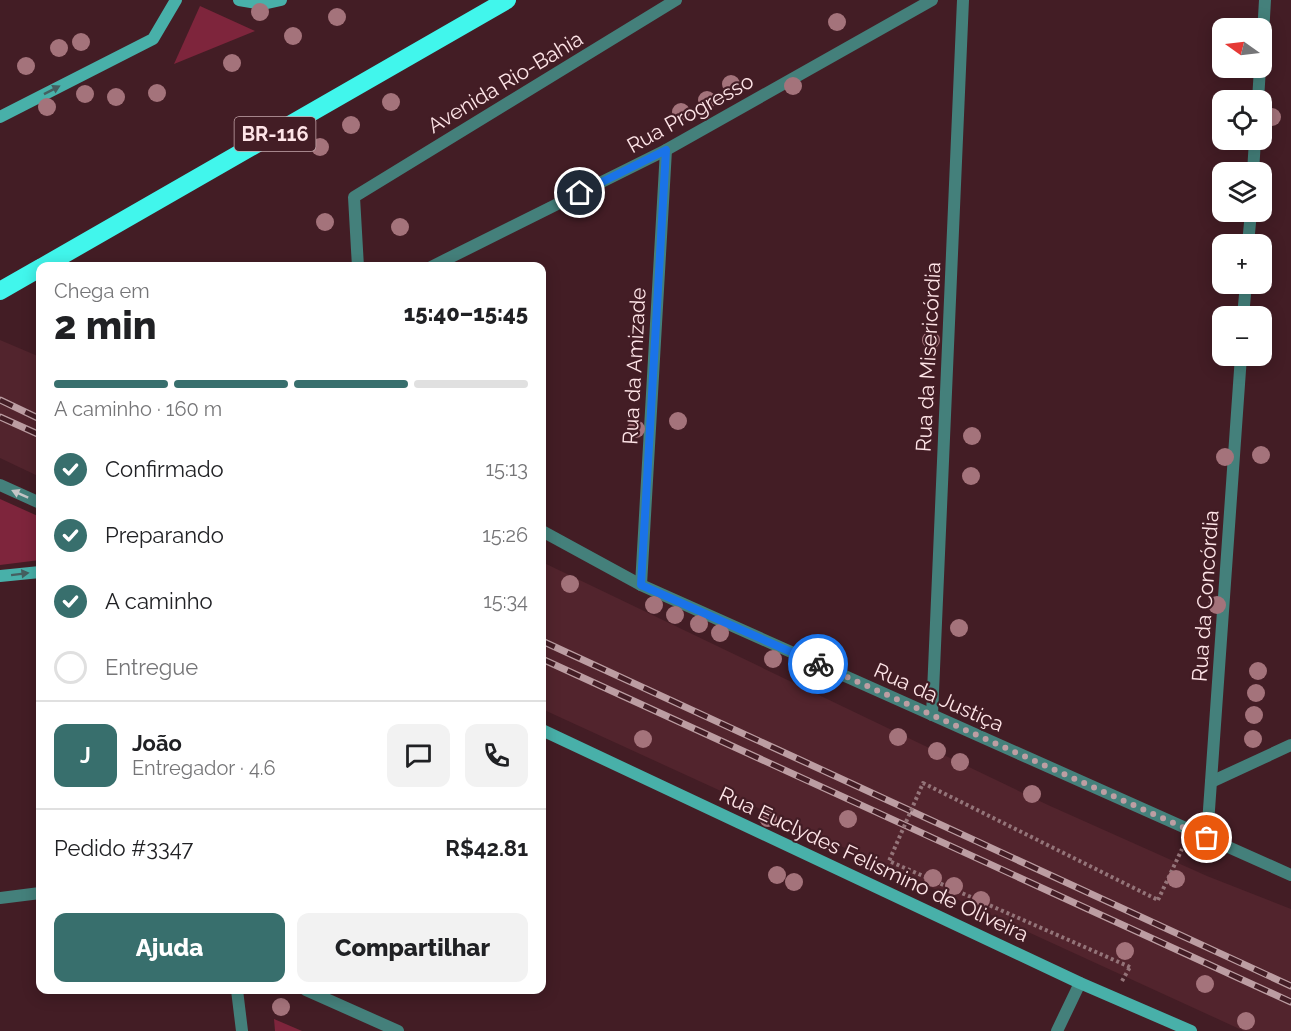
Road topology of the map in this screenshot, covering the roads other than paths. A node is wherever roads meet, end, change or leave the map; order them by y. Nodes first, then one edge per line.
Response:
1 (176, 0) edge
2 (239, 0) edge
3 (281, 0) edge
4 (507, 0) edge
5 (676, 0) edge
6 (932, 0) edge
7 (963, 0) edge
8 (1265, 0) edge
9 (1264, 18) edge
10 (0, 117) edge
11 (666, 150) junction
12 (50, 262) edge
13 (358, 262) edge
14 (441, 262) edge
15 (36, 270) edge
16 (2, 290) edge
17 (1240, 366) edge
18 (0, 485) edge
19 (36, 501) edge
20 (546, 533) edge
21 (36, 572) edge
22 (0, 576) edge
23 (641, 585) junction
24 (932, 716) junction
25 (546, 732) edge
26 (1291, 745) edge
27 (1211, 782) junction
28 (1207, 838) junction
29 (1291, 875) edge
30 (36, 894) edge
31 (0, 898) edge
32 (1080, 983) junction
33 (237, 994) edge
34 (315, 994) edge
35 (242, 1031) edge
36 (398, 1031) edge
37 (1058, 1031) edge
38 (1191, 1031) edge

10 -> 1 street
2 - 3 street
4 - 12 highway, BR-116
5 - 13 street, Avenida Rio-Bahia
6 - 11 street, Rua Progresso
7 - 24 street, Rua da Misericórdia
8 - 9 street
11 - 14 street, Rua Progresso
11 - 23 street, Rua da Amizade
15 - 16 highway, BR-116
17 - 27 street, Rua da Concórdia
19 -> 18 street
20 - 23 street, Rua da Justiça
22 -> 21 street
23 - 24 street, Rua da Justiça
24 - 28 street, Rua da Justiça
25 - 32 street, Rua Euclydes Felismino de Oliveira
26 - 27 street
27 - 28 street, Rua da Concórdia
28 - 29 street, Rua da Justiça
30 - 31 street
32 - 37 street
32 - 38 street, Rua Euclydes Felismino de Oliveira
33 - 35 street
34 - 36 street

